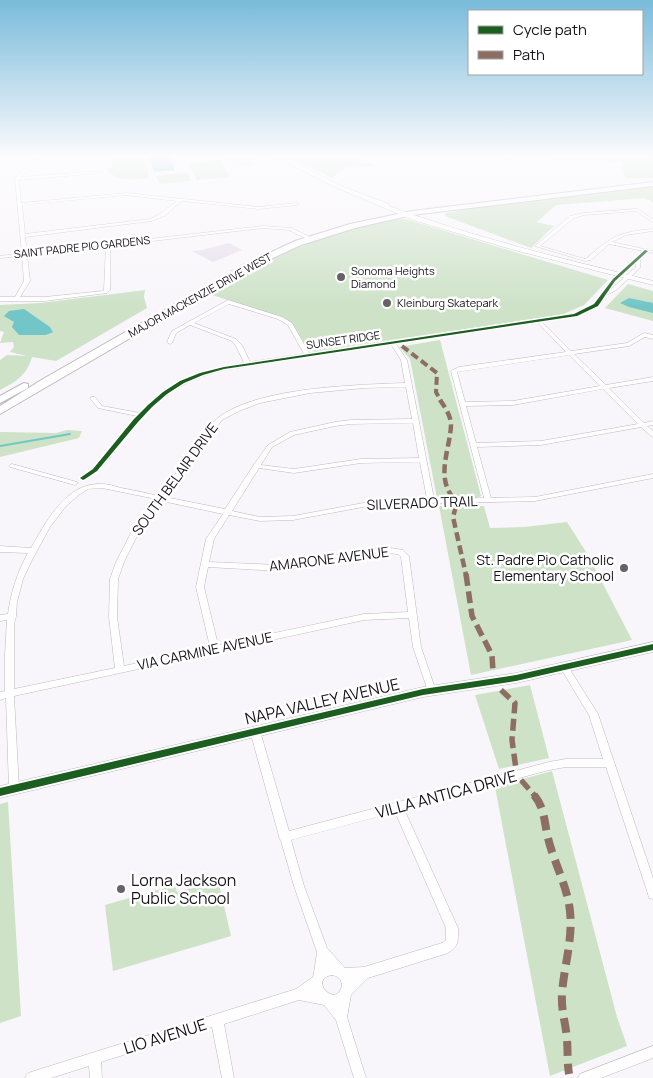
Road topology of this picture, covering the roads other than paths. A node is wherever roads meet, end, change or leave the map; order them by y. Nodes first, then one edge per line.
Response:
1 (20, 206) edge
2 (173, 206) edge
3 (242, 206) edge
4 (275, 206) edge
5 (387, 206) edge
6 (458, 206) edge
7 (404, 213) junction
8 (653, 221) edge
9 (653, 230) edge
10 (22, 236) junction
11 (309, 238) junction
12 (608, 242) junction
13 (108, 245) junction
14 (646, 251) junction
15 (653, 252) edge
16 (25, 254) junction
17 (0, 257) edge
18 (622, 277) junction
19 (653, 283) edge
20 (653, 287) edge
21 (0, 299) edge
22 (18, 299) junction
23 (539, 322) junction
24 (189, 323) junction
25 (653, 337) edge
26 (170, 342) dead end
27 (393, 343) junction
28 (570, 352) junction
29 (308, 356) junction
30 (248, 365) junction
31 (653, 379) edge
32 (408, 386) junction
33 (605, 388) junction
34 (93, 398) dead end
35 (0, 400) edge
36 (462, 404) junction
37 (0, 411) edge
38 (142, 415) junction
39 (415, 421) junction
40 (653, 423) edge
41 (643, 425) junction
42 (653, 435) edge
43 (473, 445) junction
44 (423, 460) junction
45 (12, 466) dead end
46 (256, 466) junction
47 (94, 470) junction
48 (653, 476) edge
49 (78, 481) junction
50 (89, 484) junction
51 (74, 494) junction
52 (161, 498) junction
53 (488, 501) junction
54 (430, 502) junction
55 (227, 512) junction
56 (0, 549) edge
57 (33, 551) junction
58 (204, 564) junction
59 (412, 615) junction
60 (13, 617) junction
61 (0, 618) edge
62 (653, 647) edge
63 (215, 649) junction
64 (564, 667) junction
65 (120, 670) junction
66 (432, 690) junction
67 (11, 693) junction
68 (0, 696) edge
69 (255, 731) junction
70 (609, 763) junction
71 (7, 790) edge
72 (398, 807) junction
73 (284, 837) junction
74 (653, 894) edge
75 (323, 952) junction
76 (340, 972) junction
77 (364, 973) junction
78 (319, 978) junction
79 (345, 993) junction
80 (299, 994) junction
81 (326, 999) junction
82 (342, 1017) junction
83 (217, 1020) junction
84 (653, 1052) edge
85 (95, 1058) junction
86 (31, 1078) edge
87 (96, 1078) edge
88 (228, 1078) edge
89 (360, 1078) edge
90 (584, 1078) edge

1 - 10 street
2 - 10 street
3 - 4 street
5 - 7 street
6 - 7 main road, MAJOR MACKENZIE DRIVE WEST
7 - 11 main road, MAJOR MACKENZIE DRIVE WEST
7 - 18 street
8 - 12 street
9 - 12 street
10 - 16 street
11 - 13 street, SAINT PADRE PIO GARDENS
11 - 35 main road, MAJOR MACKENZIE DRIVE WEST
11 - 37 main road, MAJOR MACKENZIE DRIVE WEST
12 - 14 street
13 - 16 street, SAINT PADRE PIO GARDENS
13 - 22 street
14 - 15 street
14 - 18 street
16 - 17 street, SAINT PADRE PIO GARDENS
16 - 22 street
18 - 19 street
18 - 20 street
18 - 23 street, SUNSET RIDGE
21 - 22 street
23 - 27 street, SUNSET RIDGE
23 - 28 street
24 - 26 street
24 - 29 street
24 - 30 street
25 - 28 street
27 - 29 street, SUNSET RIDGE
27 - 32 street
28 - 33 street
28 - 36 street
29 - 30 street, SUNSET RIDGE
30 - 38 street, SUNSET RIDGE
31 - 33 street
32 - 39 street
32 - 52 street, SOUTH BELAIR DRIVE
33 - 36 street
33 - 41 street
34 - 38 street
36 - 43 street
38 - 47 street, SUNSET RIDGE
39 - 44 street
39 - 46 street
40 - 41 street
41 - 42 street
41 - 43 street
43 - 53 street
44 - 46 street
44 - 54 street
45 - 49 street
46 - 55 street
47 - 49 street, SUNSET RIDGE
47 - 50 street, SUNSET RIDGE
48 - 53 street, SILVERADO TRAIL
49 - 50 street
49 - 51 street
50 - 51 street
50 - 52 street, SILVERADO TRAIL
51 - 57 street
52 - 55 street, SILVERADO TRAIL
52 - 65 street, SOUTH BELAIR DRIVE
53 - 54 street, SILVERADO TRAIL
54 - 55 street, SILVERADO TRAIL
55 - 58 street
56 - 57 street
57 - 60 street
58 - 59 street, AMARONE AVENUE
58 - 63 street
59 - 63 street, VIA CARMINE AVENUE
59 - 66 street, AMARONE AVENUE
60 - 61 street
60 - 67 street
62 - 64 street, NAPA VALLEY AVENUE
63 - 65 street, VIA CARMINE AVENUE
64 - 66 street, NAPA VALLEY AVENUE
64 - 70 street
65 - 67 street, VIA CARMINE AVENUE
66 - 69 street, NAPA VALLEY AVENUE
67 - 68 street, VIA CARMINE AVENUE
67 - 71 street
69 - 71 street, NAPA VALLEY AVENUE
69 - 73 street
70 - 72 street, VILLA ANTICA DRIVE
70 - 74 street
72 - 73 street, VILLA ANTICA DRIVE
72 - 77 street
73 - 75 street
75 - 76 street
75 - 78 street
76 - 77 street
76 - 78 street
76 - 79 street
77 - 79 street
78 - 80 street, LIO AVENUE
78 - 81 street
79 - 81 street
79 - 82 street
80 - 81 street, LIO AVENUE
80 - 83 street, LIO AVENUE
81 - 82 street
82 - 89 street
83 - 85 street, LIO AVENUE
83 - 88 street
84 - 90 street
85 - 86 street, LIO AVENUE
85 - 87 street

